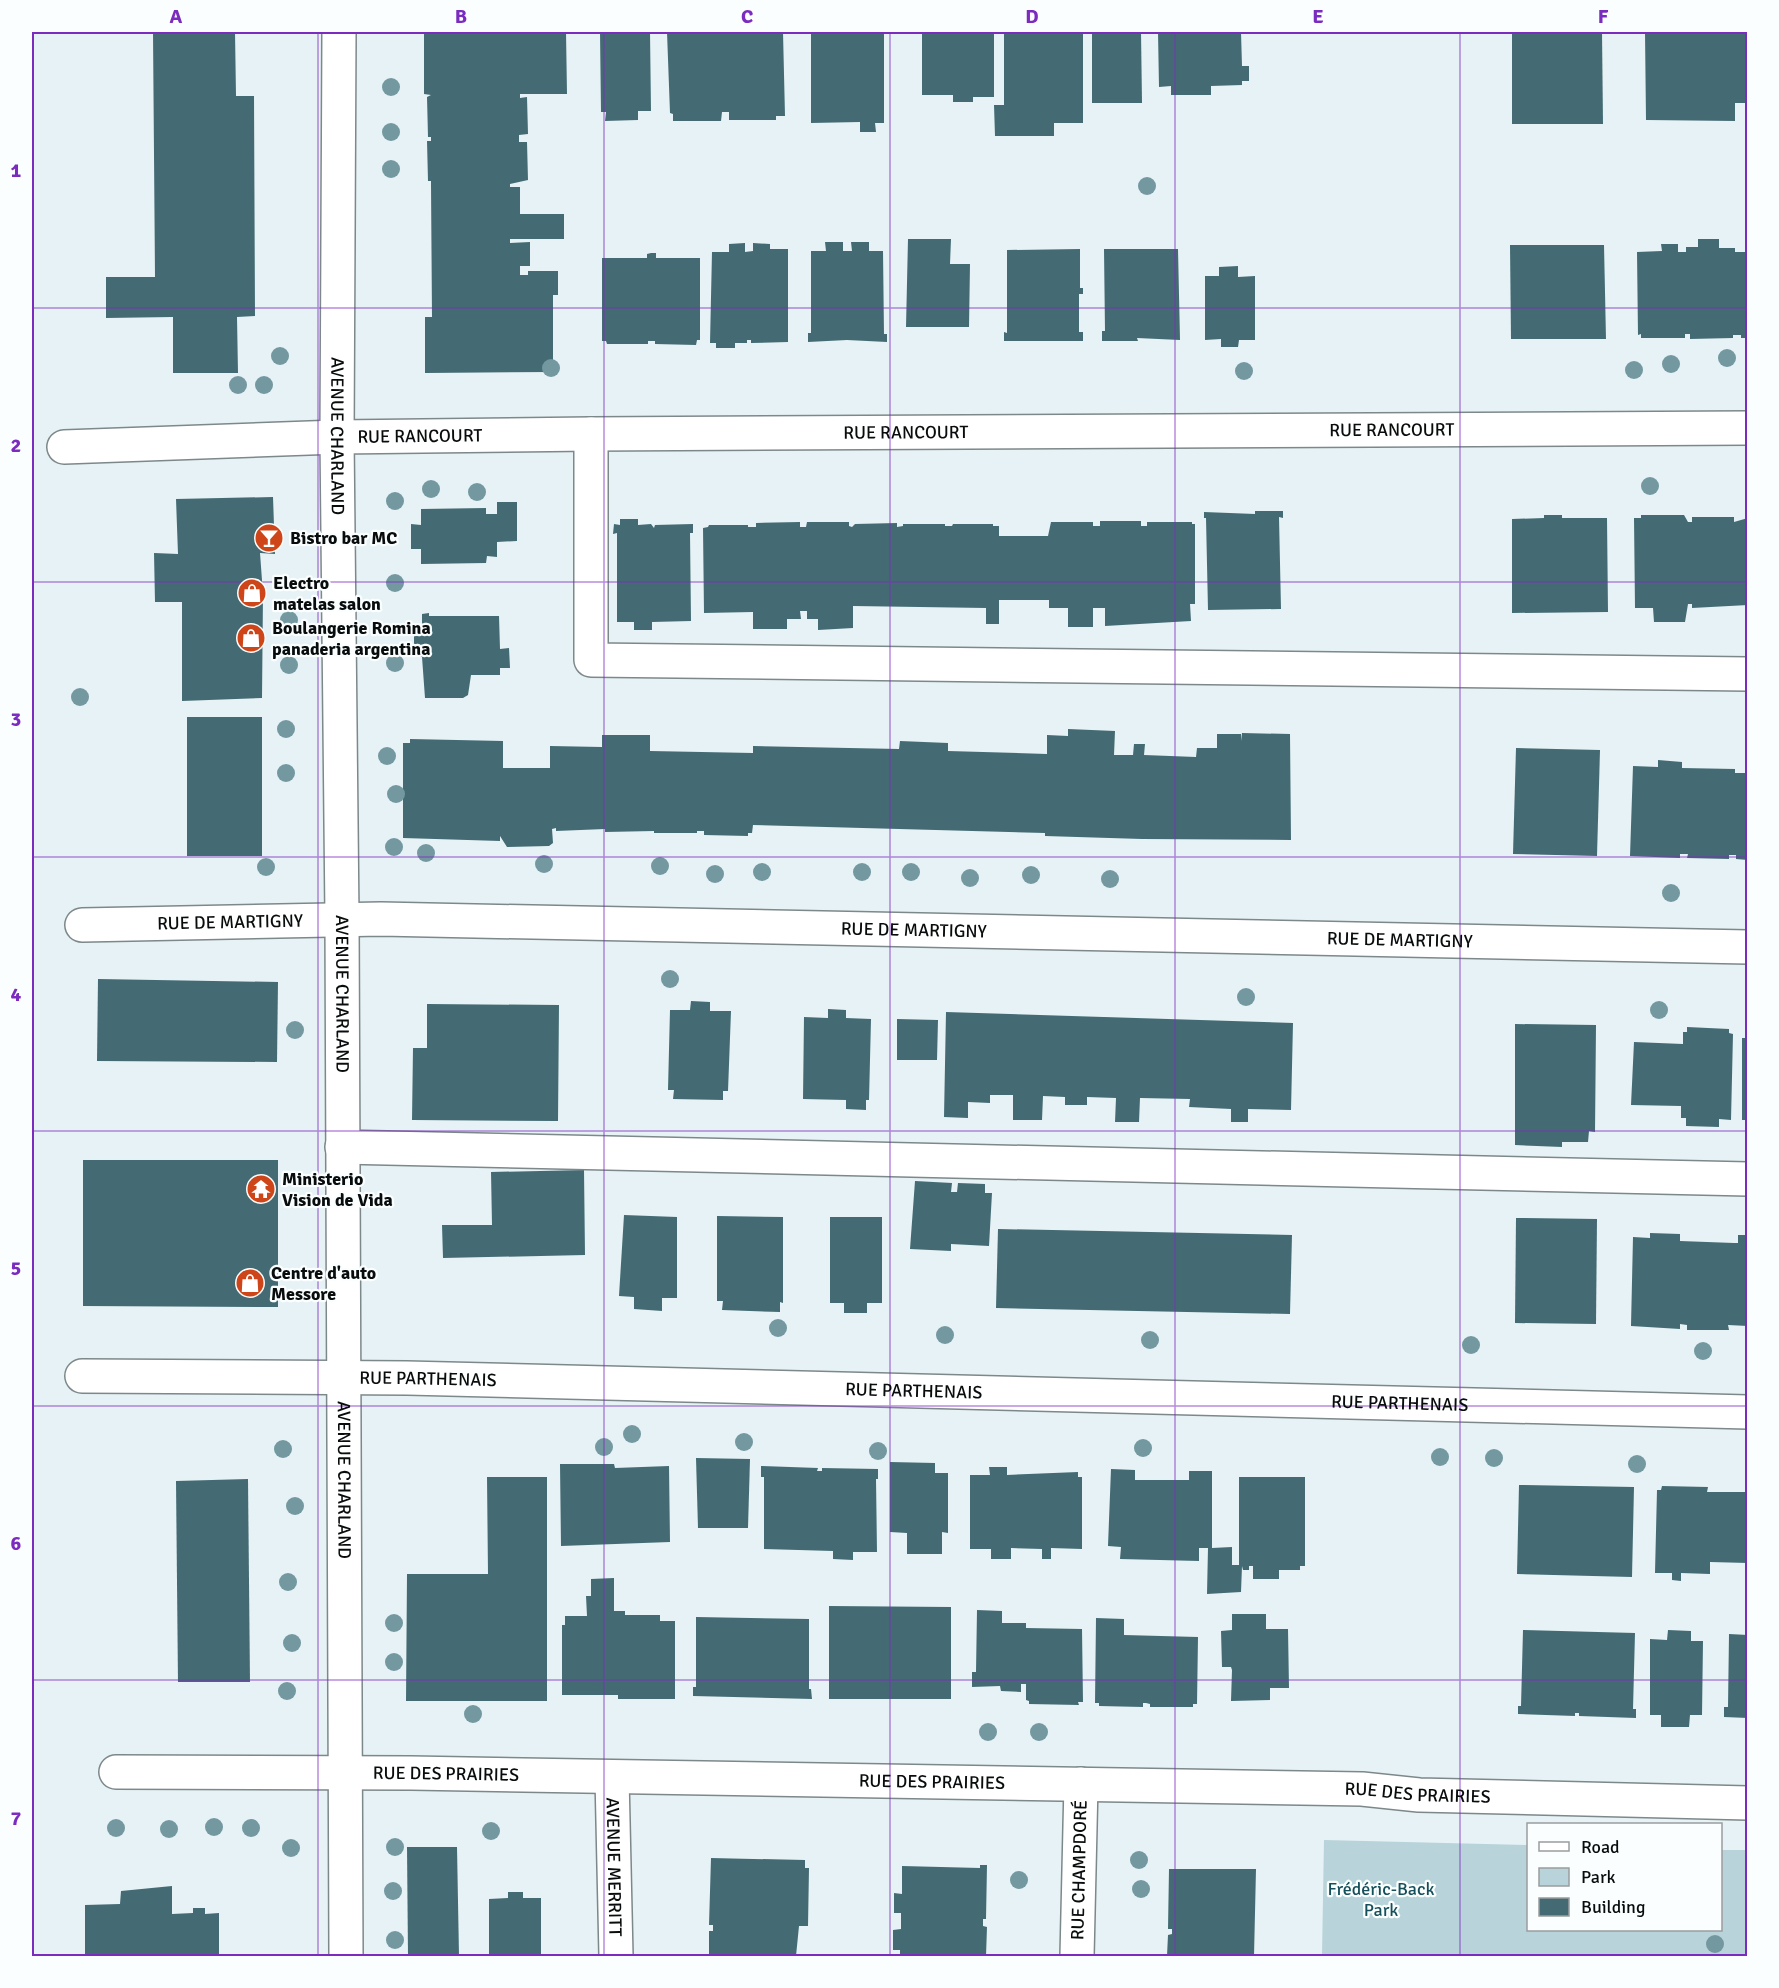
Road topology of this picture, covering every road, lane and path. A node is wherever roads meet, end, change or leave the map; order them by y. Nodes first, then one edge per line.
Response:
1 (339, 32) edge
2 (1748, 428) edge
3 (591, 434) junction
4 (337, 437) junction
5 (64, 447) dead end
6 (1748, 674) edge
7 (342, 918) junction
8 (82, 925) dead end
9 (1748, 947) edge
10 (342, 1147) junction
11 (1748, 1179) edge
12 (82, 1376) dead end
13 (344, 1377) junction
14 (1748, 1412) edge
15 (116, 1772) dead end
16 (345, 1773) junction
17 (612, 1777) junction
18 (1081, 1784) junction
19 (1748, 1803) edge
20 (346, 1956) edge
21 (616, 1956) edge
22 (1077, 1956) edge

1 - 4 street, AVENUE CHARLAND
2 - 3 street, RUE RANCOURT
3 - 4 street, RUE RANCOURT
3 - 6 street
4 - 5 street, RUE RANCOURT
4 - 7 street, AVENUE CHARLAND
7 - 8 street, RUE DE MARTIGNY
7 - 9 street, RUE DE MARTIGNY
7 - 10 street, AVENUE CHARLAND
10 - 11 street
10 - 13 street, AVENUE CHARLAND
12 - 13 street, RUE PARTHENAIS
13 - 14 street, RUE PARTHENAIS
13 - 16 street, AVENUE CHARLAND
15 - 16 street, RUE DES PRAIRIES
16 - 17 street, RUE DES PRAIRIES
16 - 20 street, AVENUE CHARLAND
17 - 18 street, RUE DES PRAIRIES
17 - 21 street, AVENUE MERRITT
18 - 19 street, RUE DES PRAIRIES
18 - 22 street, RUE CHAMPDORÉ

